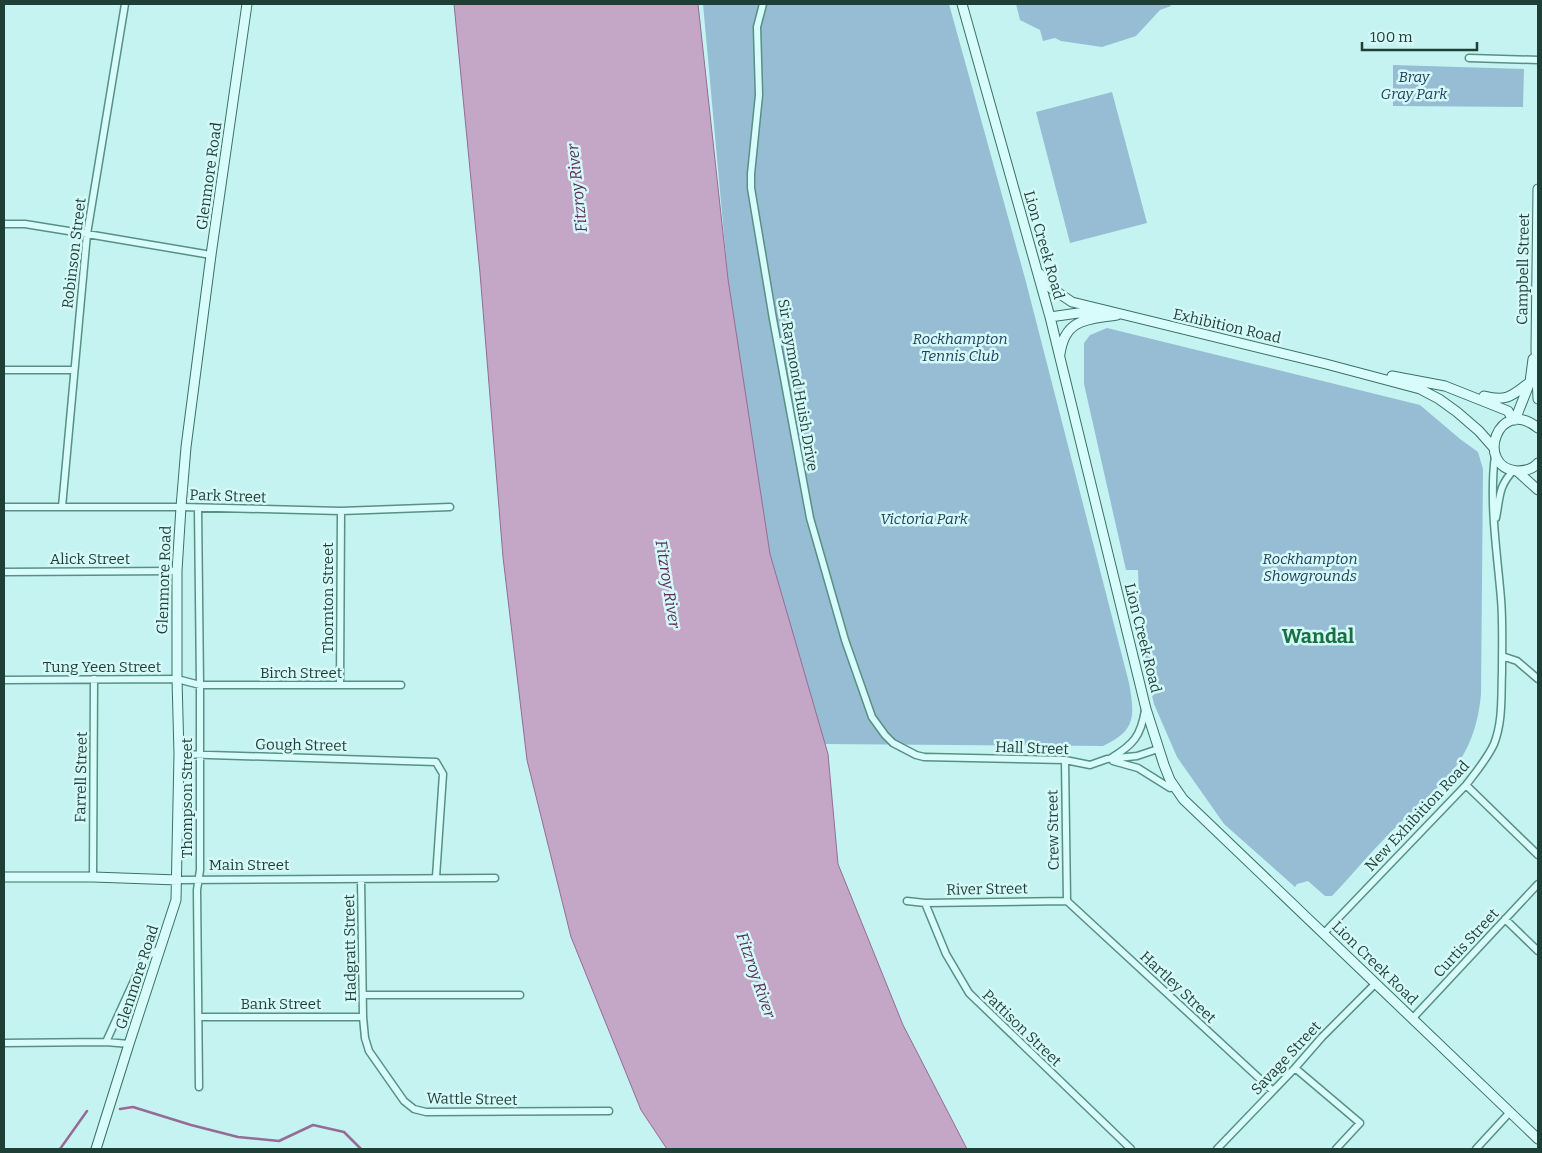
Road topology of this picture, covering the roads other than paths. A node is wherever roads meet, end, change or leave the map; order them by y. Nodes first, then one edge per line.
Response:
1 (125, 4) edge
2 (248, 4) edge
3 (763, 4) edge
4 (962, 4) edge
5 (1469, 58) dead end
6 (1538, 60) edge
7 (1538, 189) edge
8 (4, 224) edge
9 (88, 234) junction
10 (211, 255) junction
11 (1036, 270) junction
12 (1122, 315) junction
13 (1050, 317) junction
14 (1536, 349) junction
15 (1060, 359) junction
16 (1326, 364) junction
17 (4, 370) edge
18 (74, 370) junction
19 (1530, 382) junction
20 (1445, 386) junction
21 (1538, 399) edge
22 (1514, 420) junction
23 (1538, 428) edge
24 (1494, 451) junction
25 (1538, 463) edge
26 (1515, 471) junction
27 (1538, 490) edge
28 (4, 507) edge
29 (62, 507) junction
30 (181, 507) junction
31 (450, 507) dead end
32 (198, 508) junction
33 (341, 511) junction
34 (1495, 522) junction
35 (176, 571) junction
36 (4, 572) edge
37 (1502, 656) junction
38 (94, 679) junction
39 (176, 679) junction
40 (1538, 679) edge
41 (4, 680) edge
42 (200, 685) junction
43 (340, 685) junction
44 (401, 685) dead end
45 (1146, 709) junction
46 (1158, 749) junction
47 (904, 750) joint
48 (180, 754) junction
49 (199, 755) junction
50 (1107, 759) junction
51 (1065, 760) junction
52 (1466, 785) junction
53 (1174, 787) junction
54 (1538, 855) edge
55 (92, 876) junction
56 (4, 877) edge
57 (436, 877) junction
58 (495, 878) dead end
59 (361, 879) junction
60 (178, 880) junction
61 (198, 880) junction
62 (1538, 884) edge
63 (1066, 900) junction
64 (907, 901) dead end
65 (925, 903) junction
66 (1505, 920) junction
67 (1324, 933) junction
68 (160, 949) junction
69 (1538, 951) edge
70 (1375, 984) junction
71 (363, 995) junction
72 (520, 995) dead end
73 (199, 1016) junction
74 (363, 1017) junction
75 (1412, 1018) junction
76 (106, 1042) junction
77 (4, 1043) edge
78 (129, 1044) junction
79 (1295, 1068) junction
80 (199, 1088) dead end
81 (1273, 1091) junction
82 (609, 1111) dead end
83 (1510, 1112) junction
84 (1538, 1139) edge
85 (96, 1149) edge
86 (1131, 1149) edge
87 (1217, 1149) edge
88 (1336, 1149) edge
89 (1476, 1149) edge

1 - 9 street, Robinson Street
2 - 10 street, Glenmore Road
3 - 47 street, Sir Raymond Huish Drive
4 - 11 street, Lion Creek Road
5 - 6 street
7 - 14 street, Campbell Street
8 - 9 street
9 - 10 street
9 - 18 street, Robinson Street
10 - 30 street, Glenmore Road
11 - 12 street, Exhibition Road
11 - 13 street, Lion Creek Road
12 - 13 street, Exhibition Road
12 - 15 street, Exhibition Road
12 - 16 street, Exhibition Road
13 - 15 street, Lion Creek Road
14 - 19 street, Campbell Street
14 - 21 street, Campbell Street
15 - 45 street, Lion Creek Road
16 - 20 street, Exhibition Road
16 - 24 street, Exhibition Road
17 - 18 street
18 - 29 street, Robinson Street
19 - 20 street, Exhibition Road
19 - 22 street, Campbell Street
20 - 22 street, Exhibition Road
22 - 23 street
22 - 24 street
24 - 26 street, Exhibition Road
24 - 34 street, New Exhibition Road
25 - 26 street
26 - 27 street, Exhibition Road
26 - 34 street, New Exhibition Road
28 - 29 street, Park Street
29 - 30 street, Park Street
30 - 32 street, Park Street
30 - 35 street, Glenmore Road
31 - 33 street, Park Street
32 - 33 street, Park Street
32 - 42 street, Thompson Street
33 - 43 street, Thornton Street
34 - 37 street, New Exhibition Road
35 - 36 street, Alick Street
35 - 39 street, Glenmore Road
37 - 40 street
37 - 52 street, New Exhibition Road
38 - 39 street, Tung Yeen Street
38 - 41 street, Tung Yeen Street
38 - 55 street, Farrell Street
39 - 42 street, Tung Yeen Street
39 - 48 street, Glenmore Road
42 - 43 street, Birch Street
42 - 49 street, Thompson Street
43 - 44 street, Birch Street
45 - 46 street, Lion Creek Road
45 - 50 street
46 - 50 street, Hall Street
46 - 53 street, Lion Creek Road
47 - 51 street, Hall Street
48 - 49 street, Gough Street
48 - 60 street, Glenmore Road
49 - 57 street, Gough Street
49 - 61 street, Thompson Street
50 - 51 street, Hall Street
50 - 53 street
51 - 63 street, Crew Street
52 - 54 street
52 - 67 street, New Exhibition Road
53 - 67 street, Lion Creek Road
55 - 56 street, Main Street
55 - 60 street, Main Street
57 - 58 street, Main Street
57 - 59 street, Main Street
59 - 61 street, Main Street
59 - 71 street, Hadgratt Street
60 - 61 street, Main Street
60 - 68 street, Glenmore Road
61 - 73 street, Thompson Street
62 - 66 street, Curtis Street
63 - 65 street, River Street
63 - 81 street, Hartley Street
64 - 65 street, River Street
65 - 86 street, Pattison Street
66 - 69 street
66 - 75 street, Curtis Street
67 - 70 street, Lion Creek Road
68 - 76 street
68 - 78 street, Glenmore Road
70 - 75 street, Lion Creek Road
70 - 79 street, Savage Street
71 - 72 street
71 - 74 street, Hadgratt Street
73 - 74 street, Bank Street
73 - 80 street, Thompson Street
74 - 82 street, Wattle Street
75 - 83 street, Lion Creek Road
76 - 77 street
76 - 78 street
78 - 85 street, Glenmore Road
79 - 81 street, Savage Street
79 - 88 street
81 - 87 street, Savage Street
83 - 84 street, Lion Creek Road
83 - 89 street

